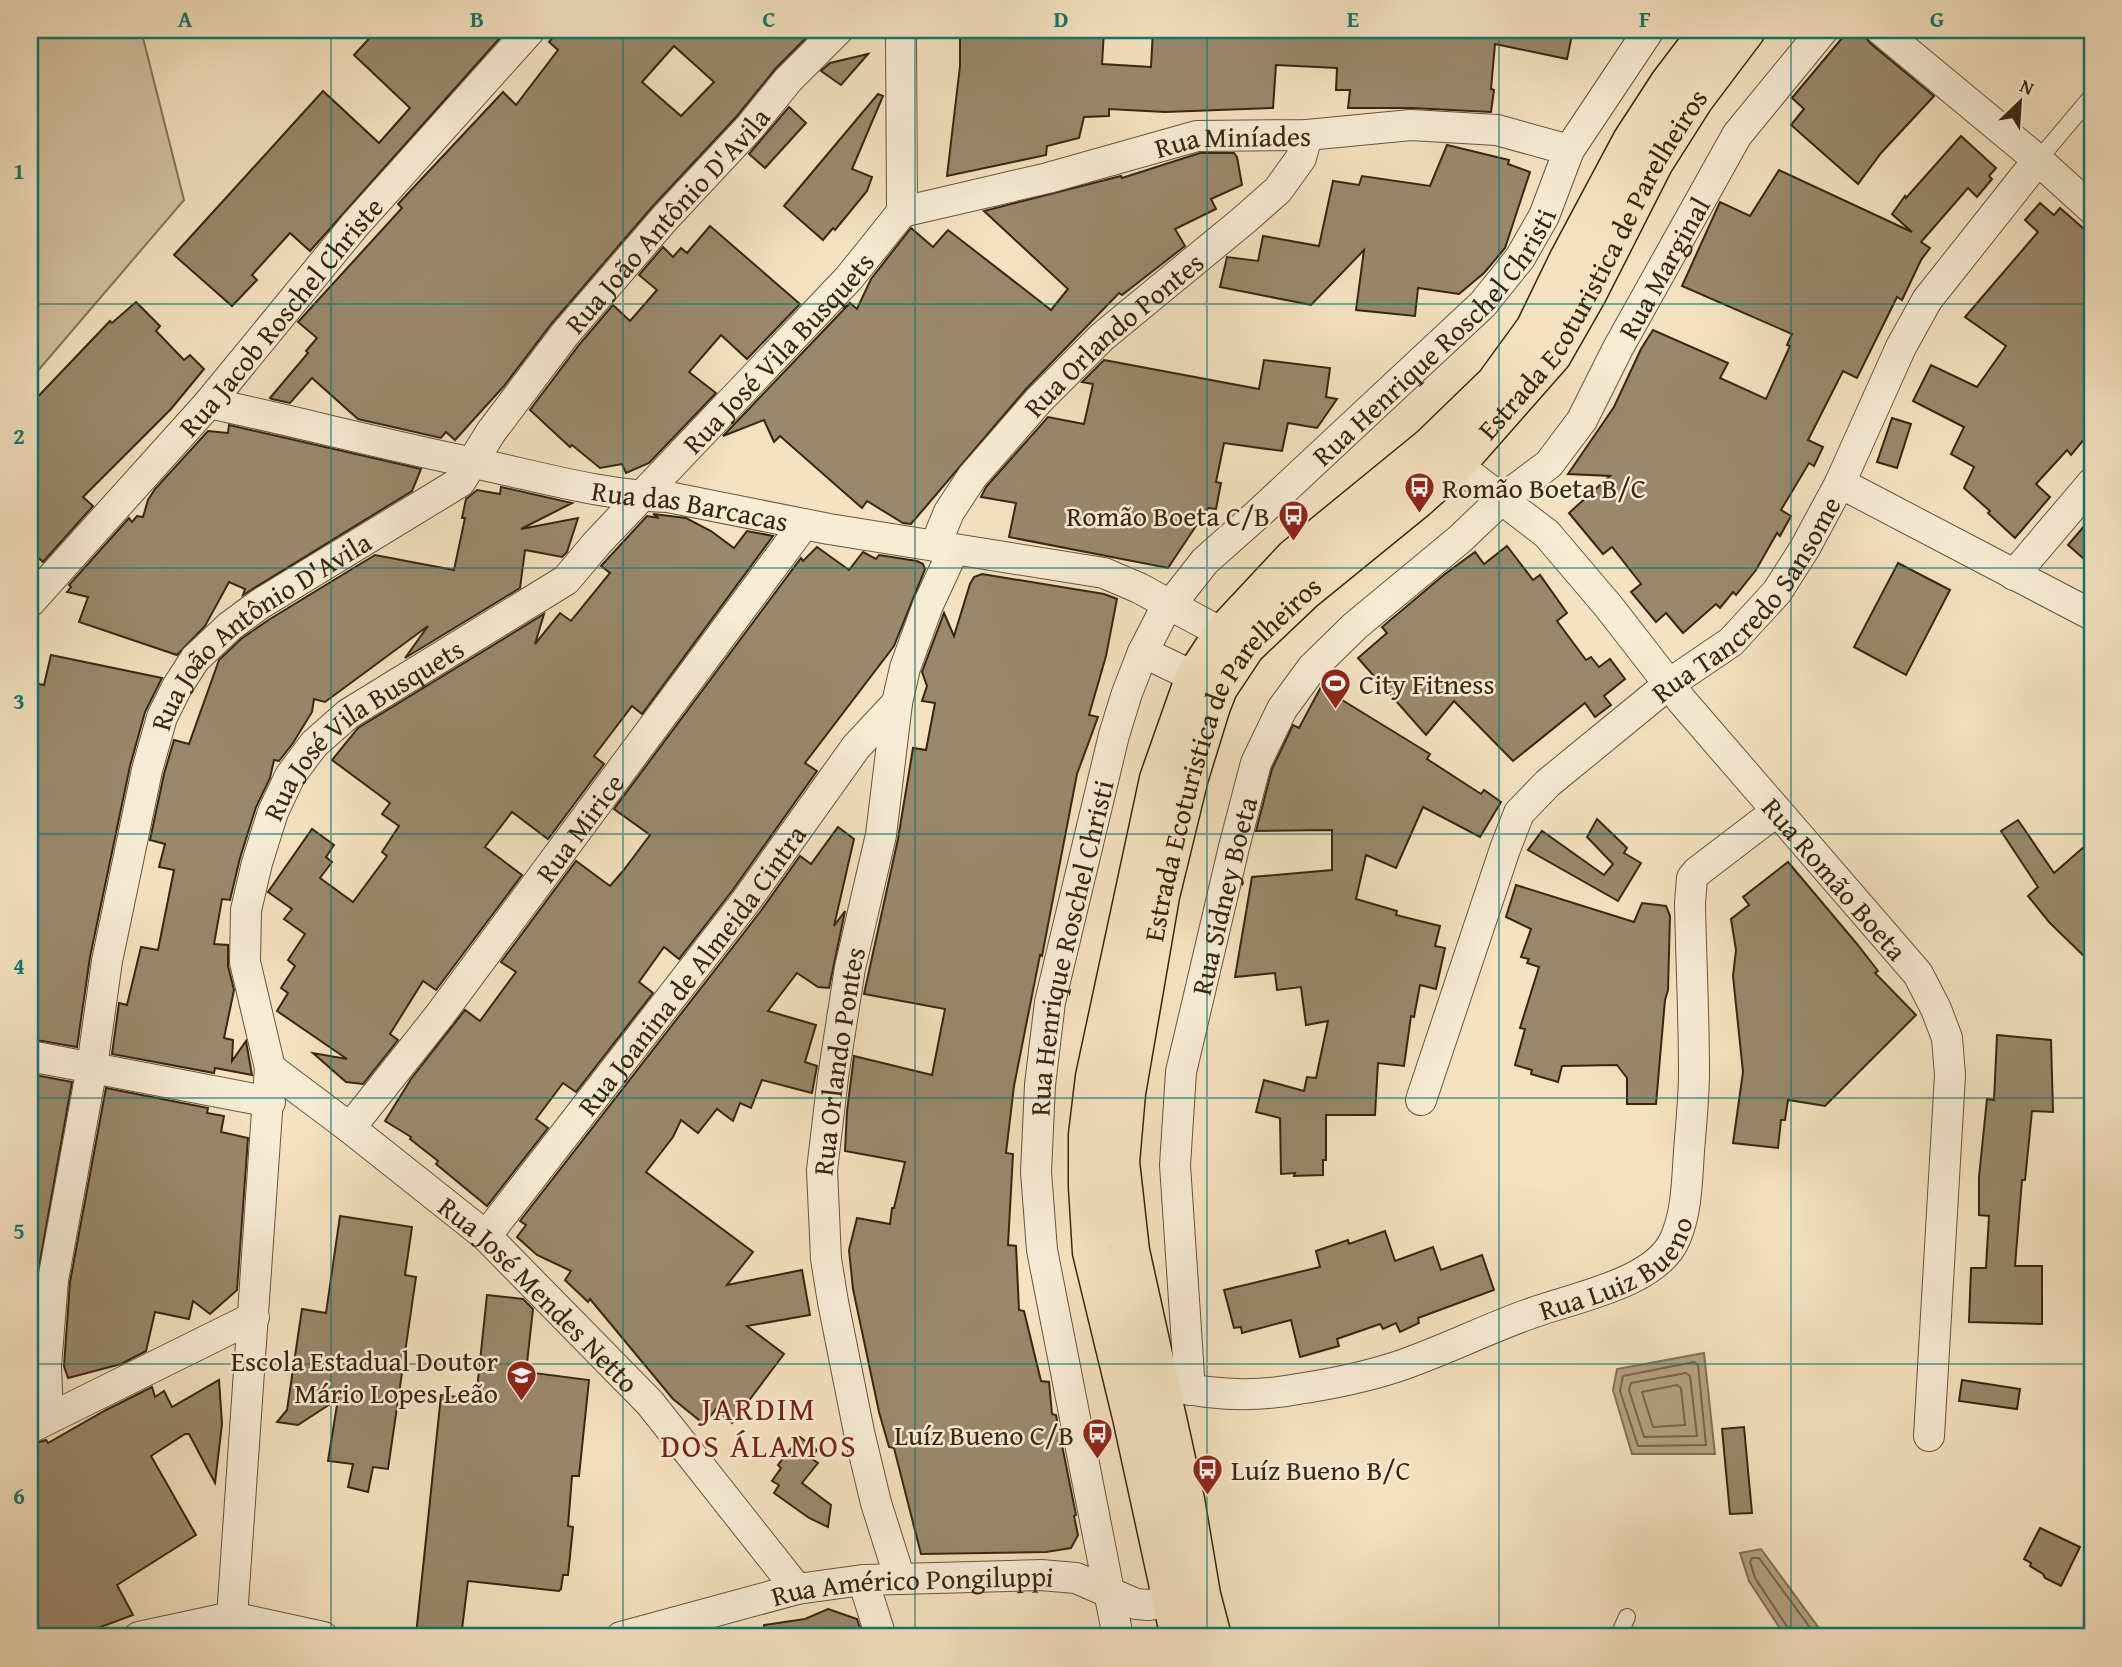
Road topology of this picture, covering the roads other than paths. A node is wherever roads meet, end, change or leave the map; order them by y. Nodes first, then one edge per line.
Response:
1 (530, 30) edge
2 (838, 30) edge
3 (901, 30) edge
4 (1649, 30) edge
5 (1710, 30) edge
6 (1746, 30) edge
7 (1823, 30) edge
8 (1881, 30) edge
9 (2092, 96) edge
10 (1307, 135) junction
11 (1569, 150) junction
12 (2038, 160) junction
13 (2092, 209) edge
14 (902, 212) junction
15 (209, 403) junction
16 (1443, 455) junction
17 (473, 463) junction
18 (1840, 483) junction
19 (2092, 483) edge
20 (642, 496) junction
21 (1501, 500) junction
22 (804, 524) junction
23 (944, 548) junction
24 (2014, 575) junction
25 (30, 602) edge
26 (1169, 606) junction
27 (2092, 615) edge
28 (1234, 640) junction
29 (1143, 652) junction
30 (1207, 683) junction
31 (1668, 684) junction
32 (897, 703) junction
33 (1777, 811) junction
34 (30, 1056) edge
35 (92, 1067) junction
36 (270, 1068) junction
37 (1421, 1100) dead end
38 (270, 1102) junction
39 (350, 1128) junction
40 (486, 1236) junction
41 (1042, 1250) junction
42 (1130, 1251) junction
43 (1092, 1252) junction
44 (254, 1317) junction
45 (1154, 1398) junction
46 (39, 1423) edge
47 (1929, 1436) dead end
48 (900, 1579) junction
49 (863, 1580) junction
50 (797, 1589) junction
51 (1111, 1593) junction
52 (1188, 1597) junction
53 (232, 1617) junction
54 (1627, 1617) dead end
55 (631, 1636) edge
56 (139, 1637) edge
57 (323, 1637) edge
58 (881, 1637) edge
59 (1118, 1637) edge
60 (1180, 1637) edge
61 (1212, 1637) edge
62 (1618, 1637) edge

1 - 15 street, Rua Jacob Roschel Christe
2 - 17 street, Rua João Antônio D'Avila
3 - 14 street
4 - 11 street, Rua Henrique Roschel Christi
5 - 16 main road, Estrada Ecoturistica de Parelheiros
6 - 16 main road, Estrada Ecoturistica de Parelheiros
7 - 21 street, Rua Marginal
8 - 12 street
9 - 12 lane, Rua Tancredo Sansome
10 - 11 street, Rua Miníades
10 - 14 street, Rua Miníades
10 - 23 street, Rua Orlando Pontes
11 - 26 street, Rua Henrique Roschel Christi
12 - 13 street
12 - 18 street, Rua Tancredo Sansome
14 - 20 street, Rua José Vila Busquets
15 - 17 street, Rua das Barcacas
15 - 25 street, Rua Jacob Roschel Christe
16 - 21 street, Rua Romão Boeta
16 - 28 main road, Estrada Ecoturistica de Parelheiros
17 - 20 street, Rua das Barcacas
17 - 35 street, Rua João Antônio D'Avila
18 - 24 street
18 - 31 street, Rua Tancredo Sansome
19 - 24 street
20 - 22 street, Rua das Barcacas
20 - 36 street, Rua José Vila Busquets
21 - 31 street, Rua Romão Boeta
21 - 45 street, Rua Sidney Boeta
22 - 23 street, Rua das Barcacas
22 - 39 street, Rua Mirice
23 - 26 street, Rua das Barcacas
23 - 32 street, Rua Orlando Pontes
24 - 27 street
26 - 28 street
26 - 29 street, Rua Henrique Roschel Christi
28 - 30 main road, Estrada Ecoturistica de Parelheiros
29 - 30 street
29 - 41 street, Rua Henrique Roschel Christi
30 - 42 main road, Estrada Ecoturistica de Parelheiros
30 - 43 main road, Estrada Ecoturistica de Parelheiros
31 - 33 street, Rua Romão Boeta
31 - 37 street, Rua Tancredo Sansome
32 - 40 street, Rua Joanina de Almeida Cintra
32 - 48 street, Rua Orlando Pontes
33 - 45 street, Rua Luiz Bueno
33 - 47 street, Rua Romão Boeta
34 - 35 street
35 - 38 street
35 - 46 street, Rua João Antônio D'Avila
36 - 38 street, Rua José Vila Busquets
36 - 39 street, Rua José Mendes Netto
38 - 44 street, Rua José Vila Busquets
39 - 40 street, Rua José Mendes Netto
40 - 50 street, Rua José Mendes Netto
41 - 43 street
41 - 51 street, Rua Henrique Roschel Christi
42 - 43 street
42 - 45 main road, Estrada Ecoturistica de Parelheiros
43 - 45 main road, Estrada Ecoturistica de Parelheiros
44 - 46 street
44 - 53 street, Rua José Vila Busquets
45 - 52 main road, Estrada Ecoturistica de Parelheiros
48 - 49 street, Rua Américo Pongiluppi
48 - 51 street, Rua Américo Pongiluppi
49 - 50 street, Rua Américo Pongiluppi
49 - 58 street
50 - 55 street, Rua Américo Pongiluppi
51 - 52 street, Rua Américo Pongiluppi
51 - 59 street, Rua Henrique Roschel Christi
52 - 60 main road, Estrada Ecoturistica de Parelheiros
52 - 61 main road, Estrada Ecoturistica de Parelheiros
53 - 56 street
53 - 57 street
54 - 62 lane

